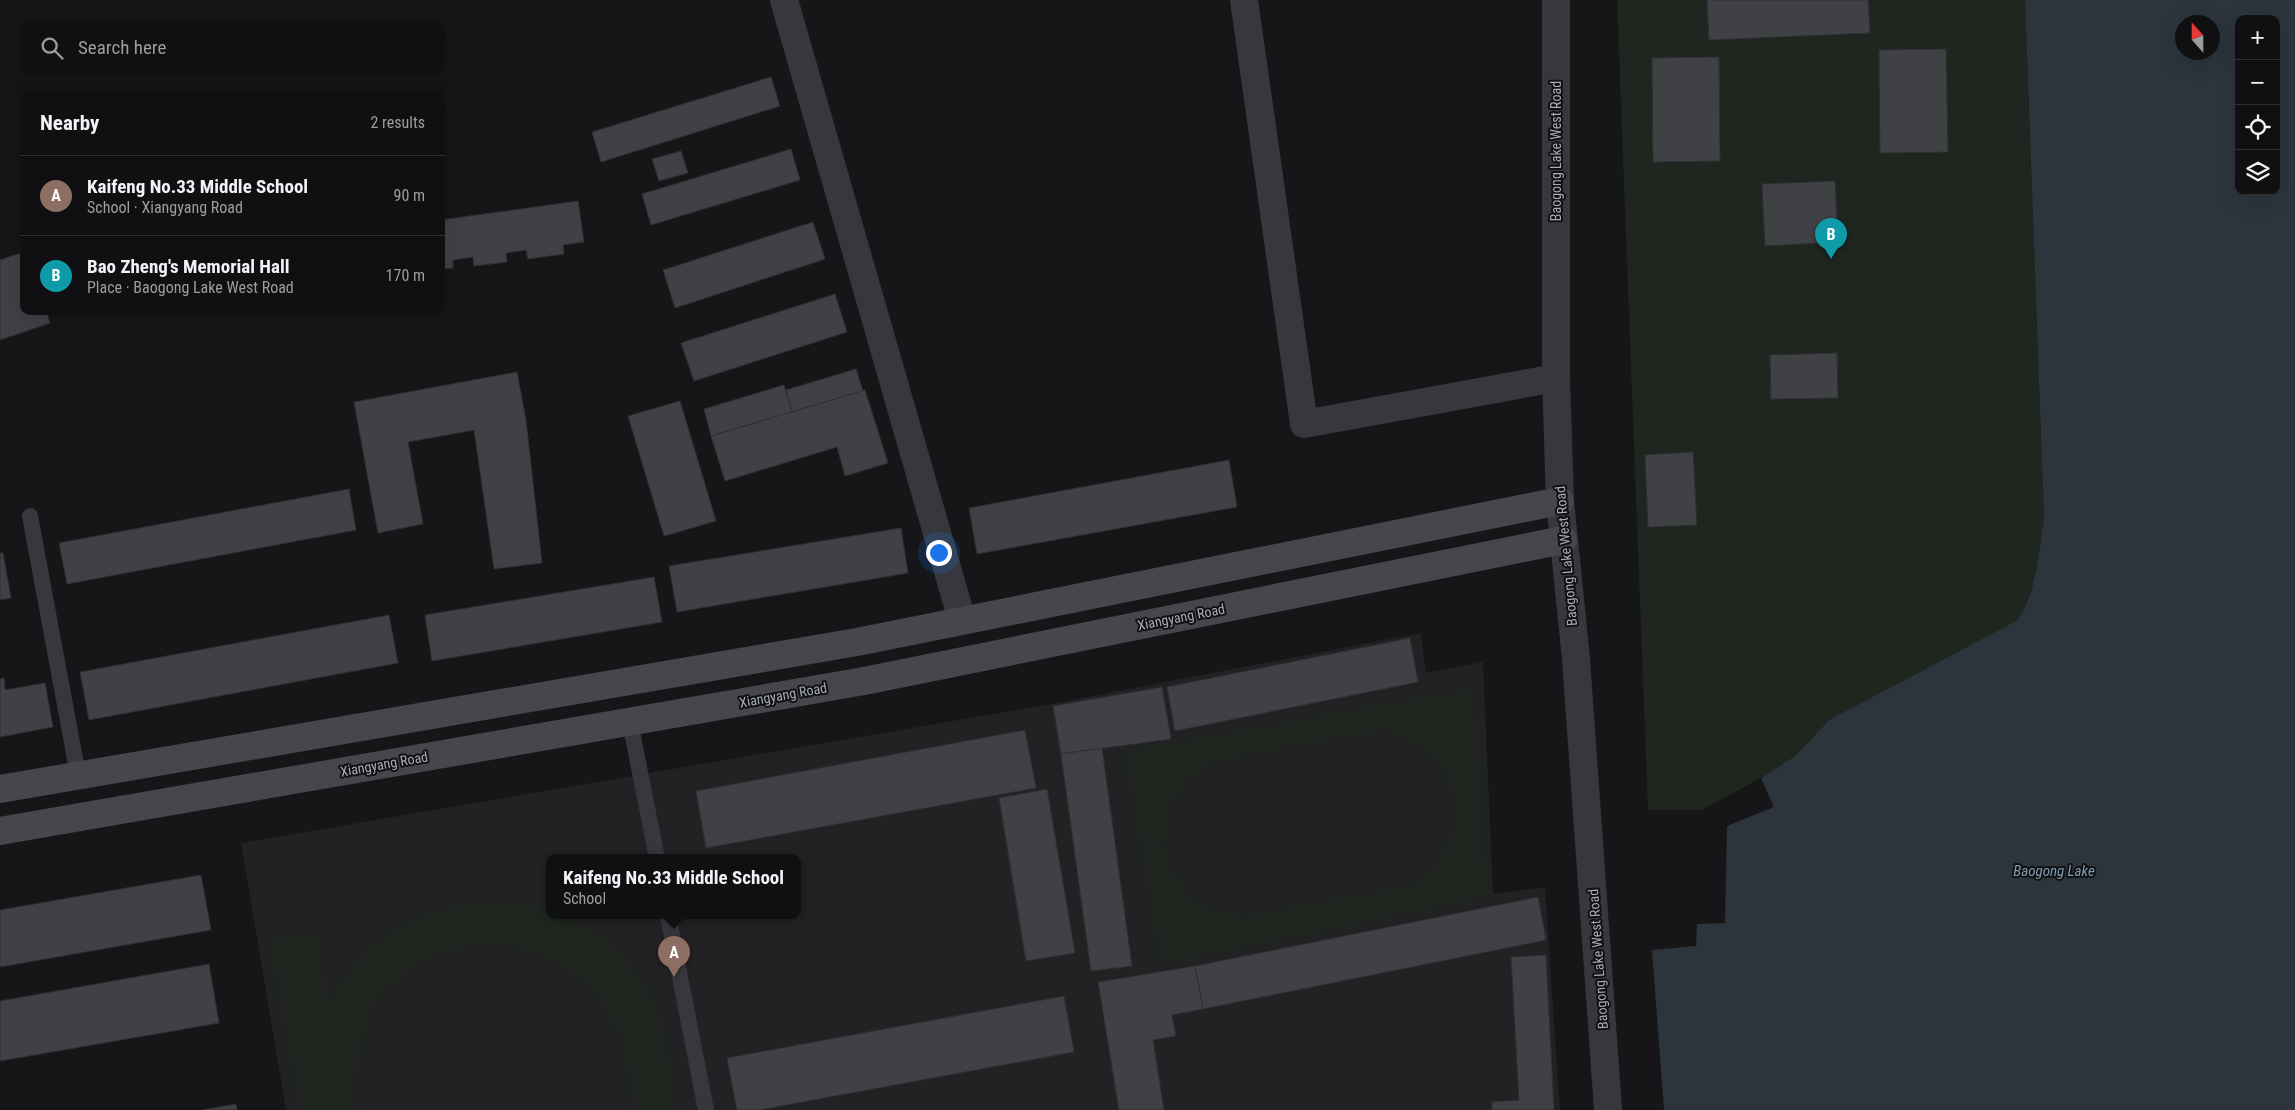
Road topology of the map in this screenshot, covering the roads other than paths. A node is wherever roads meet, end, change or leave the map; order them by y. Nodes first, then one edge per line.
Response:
1 (784, 0) edge
2 (1244, 0) edge
3 (1556, 0) edge
4 (1556, 378) junction
5 (1560, 501) junction
6 (30, 516) dead end
7 (1563, 540) junction
8 (962, 620) junction
9 (630, 722) junction
10 (78, 776) junction
11 (0, 789) edge
12 (0, 831) edge
13 (656, 854) edge
14 (669, 919) edge
15 (706, 1110) edge
16 (1608, 1110) edge

1 - 8 street
2 - 4 street
3 - 4 street, Baogong Lake West Road
4 - 5 street, Baogong Lake West Road
5 - 7 street, Baogong Lake West Road
5 - 8 street
6 - 10 lane
7 - 9 street, Xiangyang Road
7 - 16 street, Baogong Lake West Road
8 - 10 street
9 - 12 street, Xiangyang Road
9 - 13 lane
10 - 11 street
14 - 15 lane

